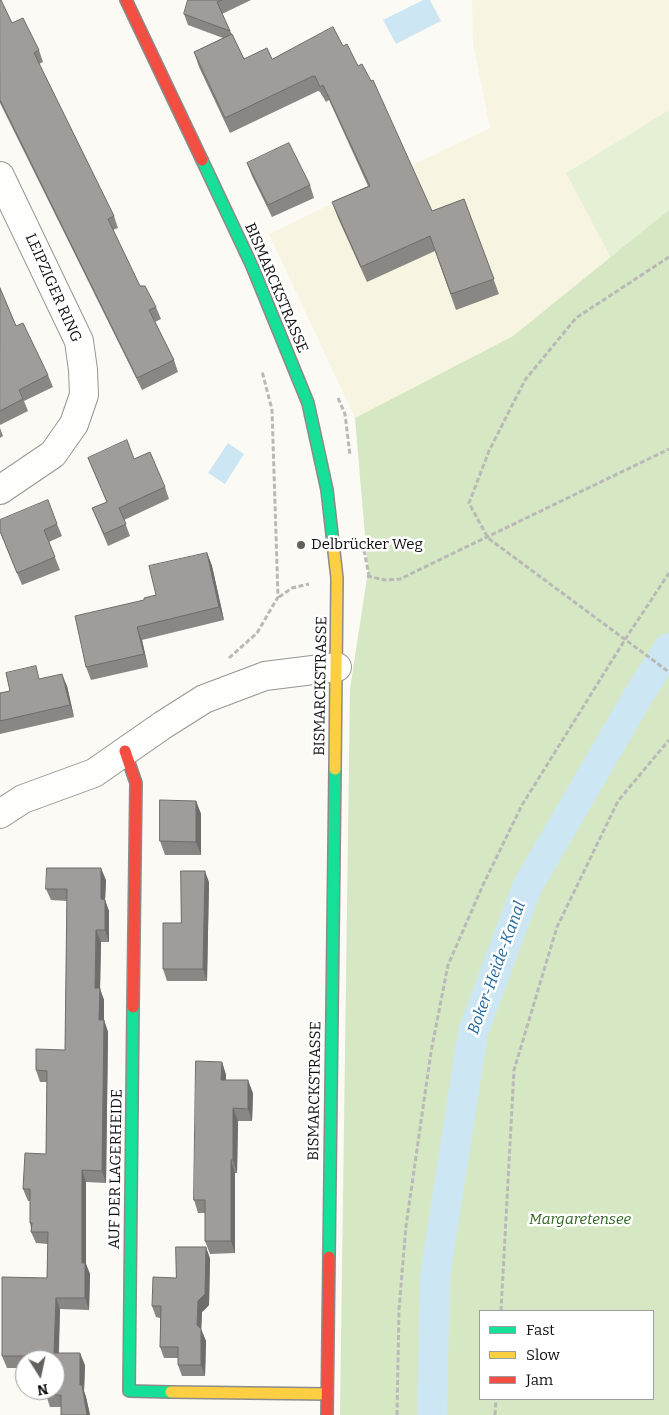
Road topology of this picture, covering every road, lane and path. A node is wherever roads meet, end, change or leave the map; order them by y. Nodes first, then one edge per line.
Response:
1 (126, 0) edge
2 (0, 176) edge
3 (669, 257) edge
4 (261, 366) dead end
5 (669, 449) edge
6 (0, 490) edge
7 (488, 538) junction
8 (669, 574) edge
9 (337, 578) junction
10 (626, 638) junction
11 (222, 664) dead end
12 (337, 667) junction
13 (669, 672) edge
14 (669, 740) edge
15 (125, 751) junction
16 (0, 814) edge
17 (501, 1310) edge
18 (327, 1394) junction
19 (496, 1400) edge
20 (327, 1415) edge
21 (397, 1415) edge
22 (495, 1415) edge

1 - 9 main road, BISMARCKSTRASSE
2 - 6 street, LEIPZIGER RING
3 - 7 path
4 - 11 path
5 - 7 path
7 - 9 path
7 - 10 path
8 - 10 path
9 - 12 main road, BISMARCKSTRASSE
10 - 13 path
10 - 21 path
12 - 15 street
12 - 18 main road, BISMARCKSTRASSE
14 - 17 path
15 - 16 street
15 - 18 main road, AUF DER LAGERHEIDE
18 - 20 main road, BISMARCKSTRASSE
19 - 22 path

